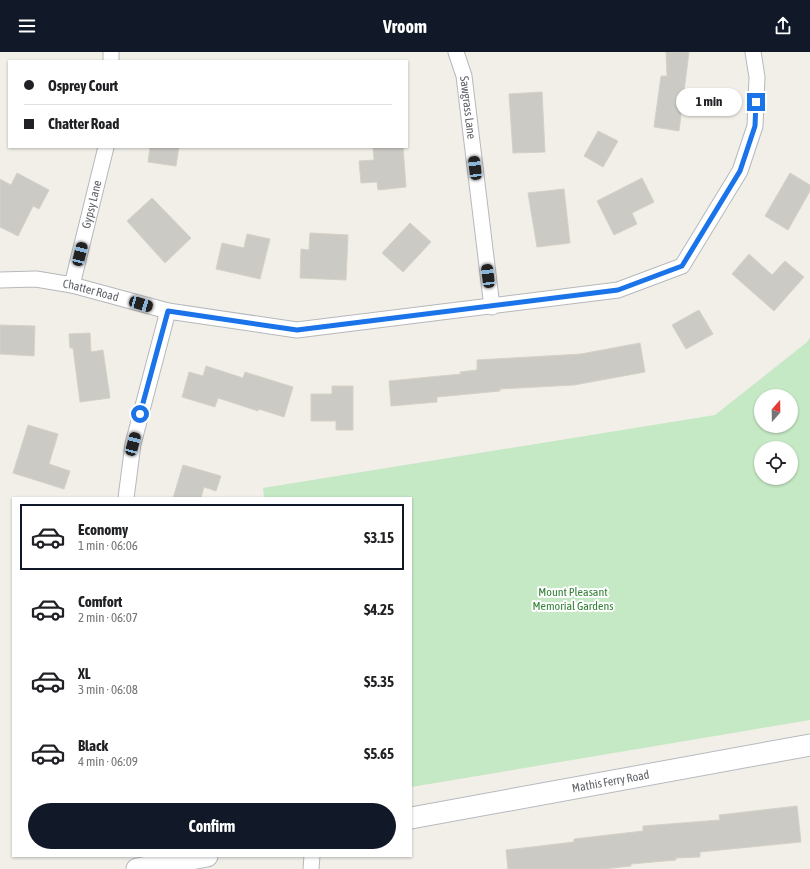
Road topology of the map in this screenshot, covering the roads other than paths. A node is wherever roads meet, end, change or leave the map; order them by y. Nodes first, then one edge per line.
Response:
1 (456, 52) edge
2 (753, 52) edge
3 (106, 148) edge
4 (0, 280) edge
5 (72, 285) junction
6 (492, 307) junction
7 (168, 311) junction
8 (126, 497) edge
9 (810, 745) edge
10 (412, 818) edge
11 (201, 857) edge
12 (312, 857) edge
13 (137, 869) edge
14 (312, 869) edge

1 - 6 street, Sawgrass Lane
2 - 6 street, Chatter Road
3 - 5 street, Gypsy Lane
4 - 5 street, Chatter Road
5 - 7 street, Chatter Road
6 - 7 street, Chatter Road
7 - 8 street
9 - 10 main road, Mathis Ferry Road
11 - 13 main road
12 - 14 street

